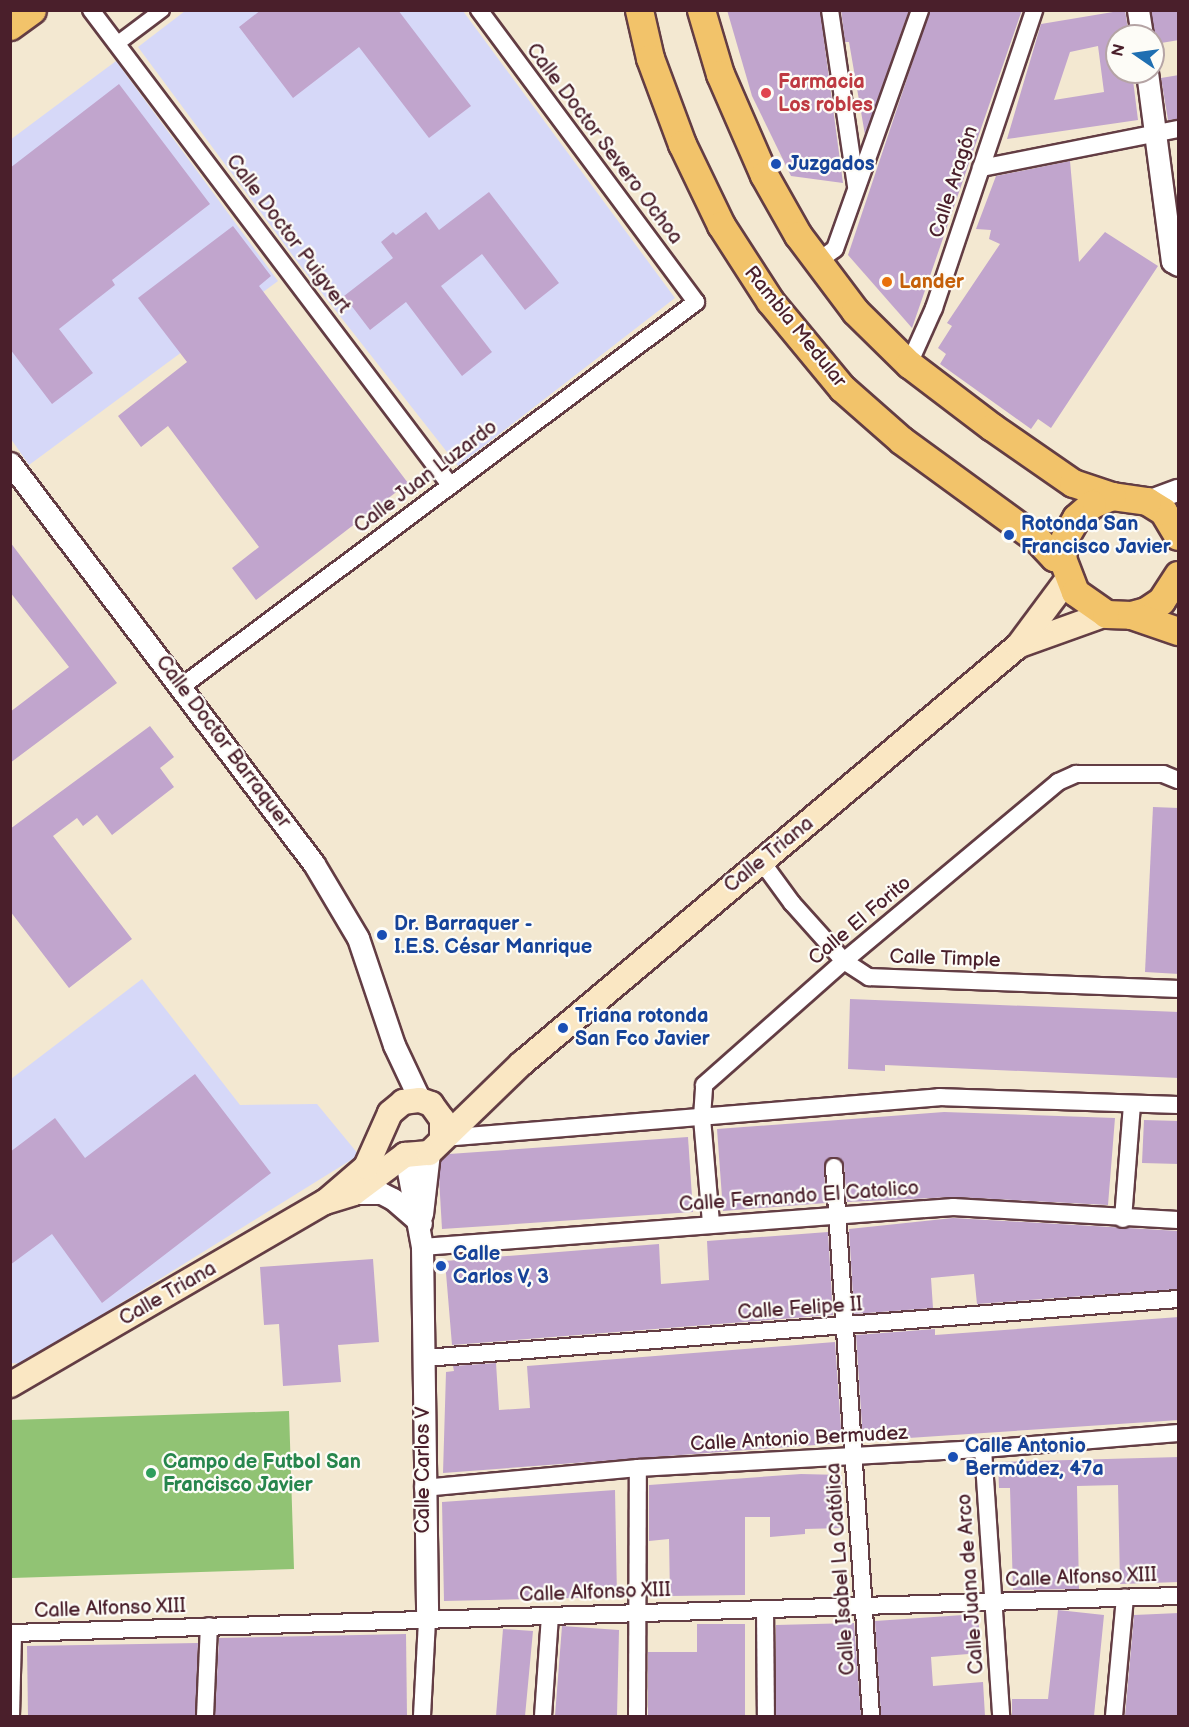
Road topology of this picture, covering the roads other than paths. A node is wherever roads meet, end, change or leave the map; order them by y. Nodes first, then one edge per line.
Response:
1 (32, 10) edge
2 (91, 10) edge
3 (162, 10) edge
4 (479, 10) edge
5 (639, 10) edge
6 (701, 10) edge
7 (830, 10) edge
8 (920, 10) edge
9 (1034, 10) edge
10 (10, 26) edge
11 (118, 43) junction
12 (1149, 84) edge
13 (1179, 129) edge
14 (1155, 132) junction
15 (981, 168) junction
16 (856, 190) junction
17 (817, 262) junction
18 (1179, 265) edge
19 (696, 302) joint
20 (909, 364) junction
21 (10, 463) edge
22 (450, 485) junction
23 (1179, 490) edge
24 (1112, 496) junction
25 (1147, 501) junction
26 (1179, 536) edge
27 (1065, 569) junction
28 (1179, 575) edge
29 (1119, 614) junction
30 (1179, 631) edge
31 (1018, 646) junction
32 (181, 687) junction
33 (1179, 780) edge
34 (762, 862) junction
35 (844, 961) junction
36 (1179, 989) edge
37 (394, 1045) junction
38 (521, 1064) junction
39 (426, 1102) junction
40 (1132, 1104) junction
41 (1179, 1105) edge
42 (702, 1117) junction
43 (388, 1120) junction
44 (435, 1145) junction
45 (405, 1155) junction
46 (834, 1167) dead end
47 (354, 1192) junction
48 (325, 1202) junction
49 (837, 1217) junction
50 (1123, 1219) junction
51 (1179, 1220) edge
52 (421, 1223) junction
53 (711, 1223) junction
54 (422, 1247) junction
55 (1179, 1299) edge
56 (845, 1327) junction
57 (425, 1358) junction
58 (10, 1385) edge
59 (1179, 1433) edge
60 (983, 1449) junction
61 (854, 1457) junction
62 (638, 1468) junction
63 (423, 1488) junction
64 (1179, 1596) edge
65 (1125, 1598) junction
66 (992, 1603) junction
67 (865, 1606) junction
68 (765, 1610) junction
69 (637, 1613) junction
70 (550, 1616) junction
71 (427, 1619) junction
72 (209, 1626) junction
73 (11, 1716) edge
74 (205, 1716) edge
75 (422, 1716) edge
76 (543, 1716) edge
77 (637, 1716) edge
78 (766, 1716) edge
79 (871, 1716) edge
80 (1001, 1716) edge
81 (1114, 1716) edge

1 - 10 main road
2 - 11 street, Calle Doctor Puigvert
3 - 11 street
4 - 19 street, Calle Doctor Severo Ochoa
5 - 27 main road, Rambla Medular
6 - 17 main road
7 - 16 street
8 - 16 street
9 - 15 street, Calle Aragón
11 - 22 street, Calle Doctor Puigvert
12 - 14 street
13 - 14 street
14 - 15 street
14 - 18 street
15 - 20 street, Calle Aragón
16 - 17 street
17 - 20 main road
19 - 22 street, Calle Juan Luzardo
20 - 24 main road
21 - 32 street, Calle Doctor Barraquer
22 - 32 street, Calle Juan Luzardo
23 - 25 street
24 - 25 main road
24 - 27 main road
25 - 26 main road
27 - 29 main road, Rambla Medular
27 - 31 main road, Calle Triana
28 - 29 main road
29 - 30 main road
29 - 31 main road, Calle Triana
31 - 34 main road, Calle Triana
32 - 37 street, Calle Doctor Barraquer
33 - 35 street, Calle El Forito
34 - 35 street, Calle Timple
34 - 38 main road, Calle Triana
35 - 36 street, Calle Timple
35 - 42 street, Calle El Forito
37 - 39 street, Calle Doctor Barraquer
37 - 43 street, Calle Doctor Barraquer
38 - 39 main road, Calle Triana
38 - 44 main road, Calle Triana
39 - 43 main road
39 - 44 main road
40 - 41 street
40 - 42 street
40 - 50 street
42 - 44 street
42 - 53 street, Calle El Forito
43 - 45 main road
43 - 48 main road
44 - 45 main road
44 - 52 street, Calle Carlos V
45 - 47 main road
45 - 52 street, Calle Carlos V
46 - 49 street, Calle Isabel La Católica
47 - 48 main road
47 - 52 street
48 - 58 main road, Calle Triana
49 - 50 street, Calle Fernando El Catolico
49 - 53 street, Calle Fernando El Catolico
49 - 56 street, Calle Isabel La Católica
50 - 51 street, Calle Fernando El Catolico
52 - 54 street, Calle Carlos V
53 - 54 street, Calle Fernando El Catolico
54 - 57 street, Calle Carlos V
55 - 56 street, Calle Felipe II
56 - 57 street, Calle Felipe II
56 - 61 street, Calle Isabel La Católica
57 - 63 street, Calle Carlos V
59 - 60 street, Calle Antonio Bermudez
60 - 61 street, Calle Antonio Bermudez
60 - 66 street, Calle Juana de Arco
61 - 62 street, Calle Antonio Bermudez
61 - 67 street, Calle Isabel La Católica
62 - 63 street, Calle Antonio Bermudez
62 - 69 street
63 - 71 street, Calle Carlos V
64 - 65 street, Calle Alfonso XIII
65 - 66 street, Calle Alfonso XIII
65 - 81 street
66 - 67 street, Calle Alfonso XIII
66 - 80 street, Calle Juana de Arco
67 - 68 street, Calle Alfonso XIII
67 - 79 street, Calle Isabel La Católica
68 - 69 street, Calle Alfonso XIII
68 - 78 street
69 - 70 street, Calle Alfonso XIII
69 - 77 street
70 - 71 street, Calle Alfonso XIII
70 - 76 street
71 - 72 street, Calle Alfonso XIII
71 - 75 street, Calle Carlos V
72 - 73 street, Calle Alfonso XIII
72 - 74 street

